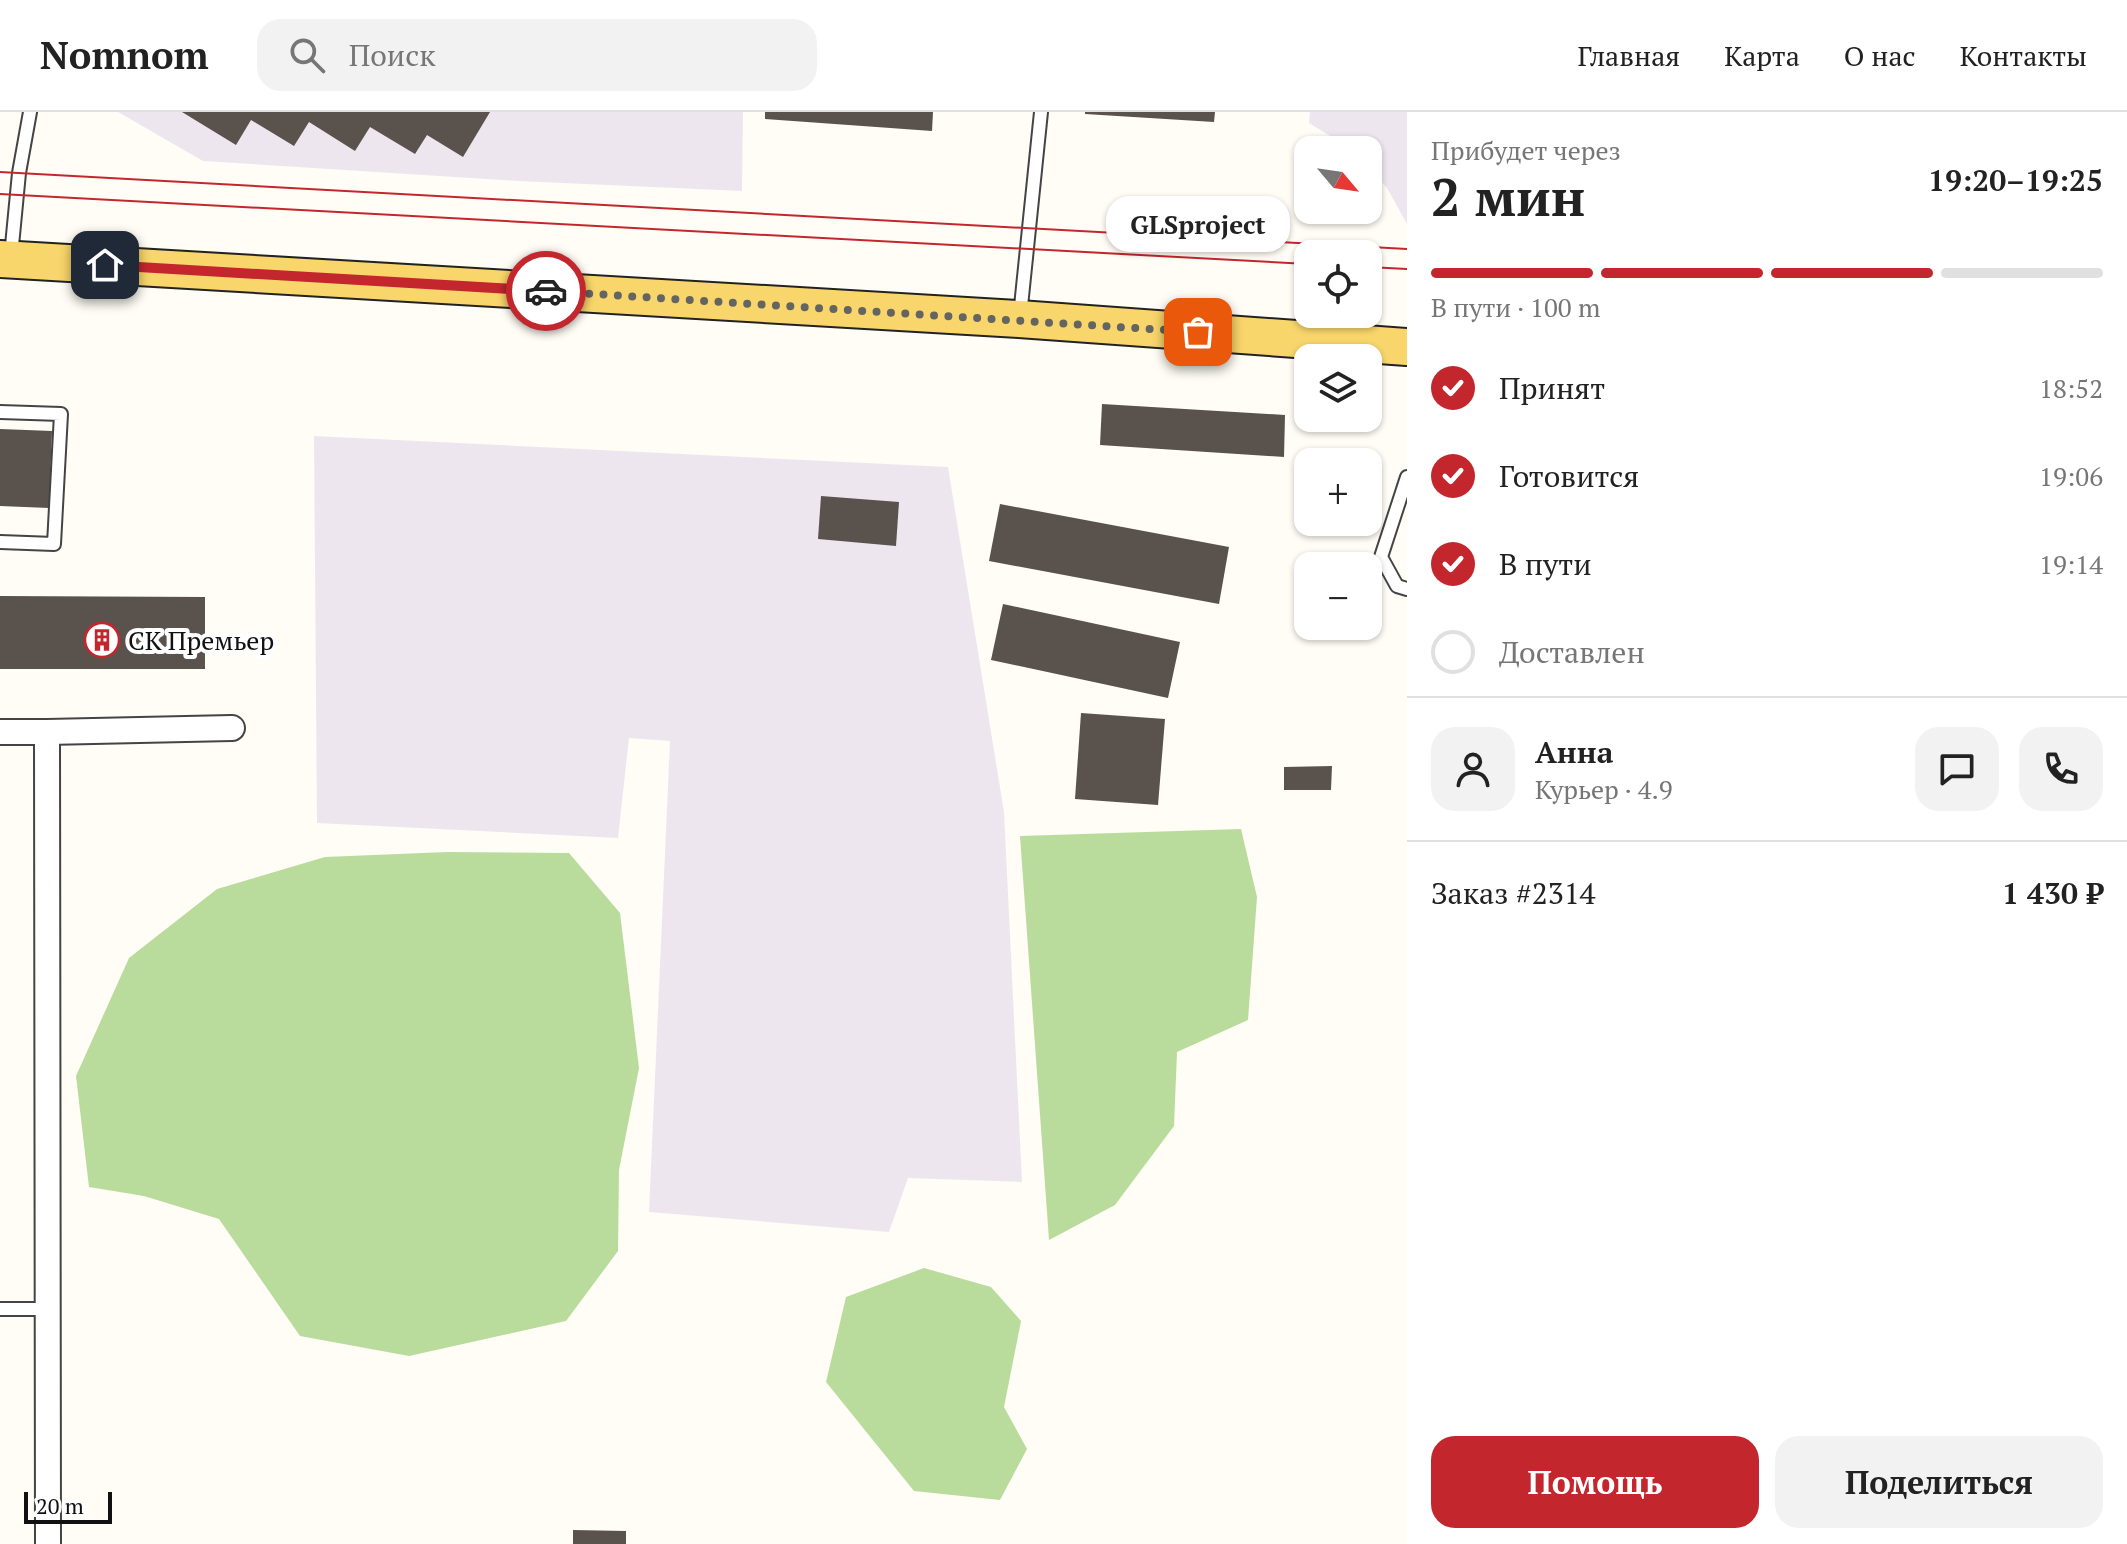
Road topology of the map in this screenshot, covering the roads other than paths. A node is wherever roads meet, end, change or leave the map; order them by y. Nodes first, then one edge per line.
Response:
1 (30, 112) edge
2 (1041, 112) edge
3 (5, 259) edge
4 (1019, 319) junction
5 (1407, 347) edge
6 (0, 412) edge
7 (1407, 477) edge
8 (0, 542) edge
9 (1407, 589) edge
10 (232, 728) dead end
11 (0, 732) edge
12 (47, 732) junction
13 (0, 1309) edge
14 (47, 1309) junction
15 (48, 1544) edge

1 - 3 lane
2 - 4 lane
3 - 4 main road
4 - 5 main road
6 - 8 lane
7 - 9 lane
10 - 12 street
11 - 12 street
12 - 14 street
13 - 14 lane
14 - 15 street

